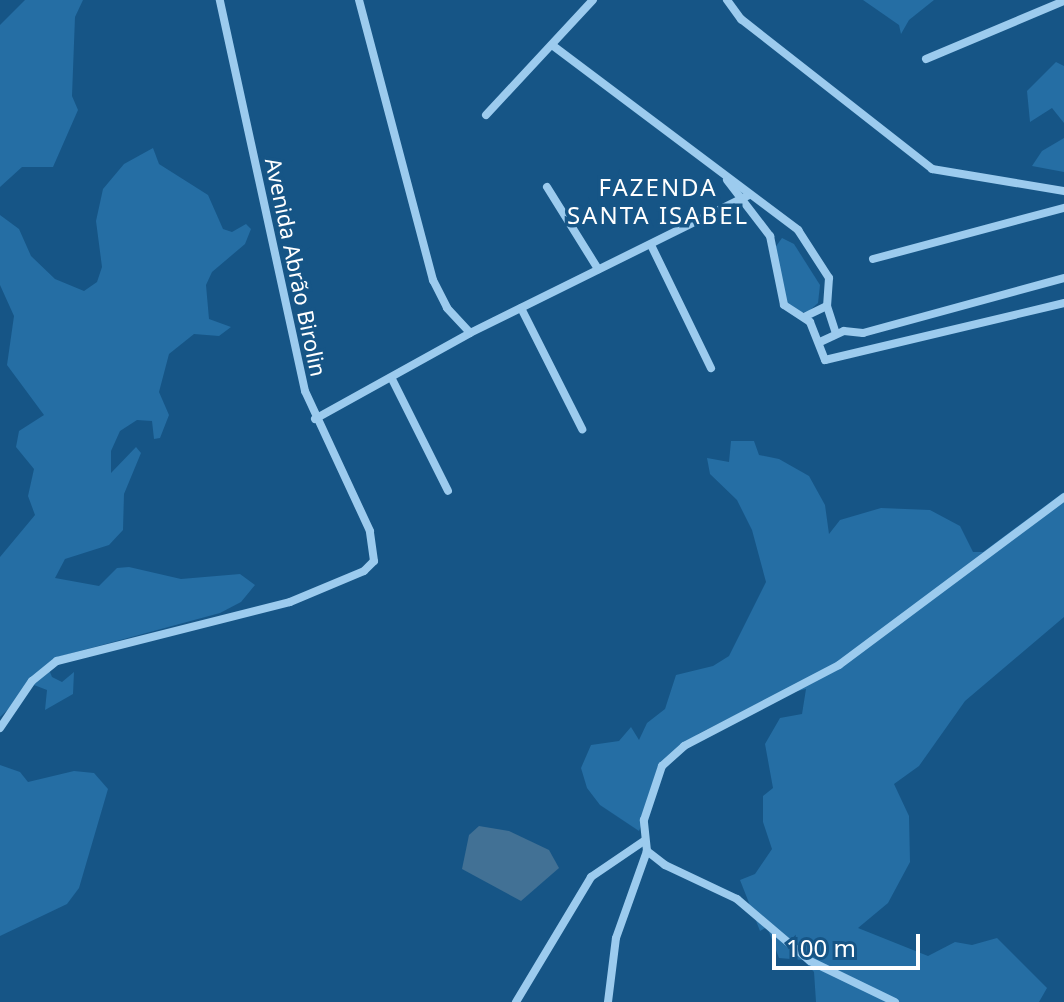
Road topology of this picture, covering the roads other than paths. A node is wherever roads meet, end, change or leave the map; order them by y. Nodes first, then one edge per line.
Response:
1 (220, 0) edge
2 (359, 0) edge
3 (593, 0) edge
4 (727, 0) edge
5 (1064, 1) edge
6 (552, 45) junction
7 (926, 59) dead end
8 (486, 115) dead end
9 (727, 180) junction
10 (547, 187) dead end
11 (1064, 191) edge
12 (749, 195) junction
13 (739, 200) junction
14 (1064, 208) edge
15 (651, 245) junction
16 (873, 259) dead end
17 (598, 269) junction
18 (1064, 278) edge
19 (1064, 303) edge
20 (827, 306) junction
21 (521, 308) junction
22 (804, 317) junction
23 (470, 333) junction
24 (836, 333) junction
25 (863, 333) junction
26 (820, 342) junction
27 (867, 353) junction
28 (711, 368) dead end
29 (392, 379) junction
30 (315, 419) junction
31 (582, 429) dead end
32 (448, 491) dead end
33 (1064, 497) edge
34 (0, 728) edge
35 (646, 846) junction
36 (516, 1002) edge
37 (608, 1002) edge
38 (895, 1002) edge

1 - 30 street, Avenida Abrão Birolin
2 - 23 street
3 - 6 street
4 - 11 street
5 - 7 street
6 - 8 street
6 - 9 street
9 - 12 street
9 - 13 street
10 - 17 street
12 - 13 street
12 - 20 street
13 - 15 street
13 - 22 street
14 - 16 street
15 - 17 street
15 - 28 street
17 - 21 street
18 - 25 street
19 - 27 street
20 - 22 street
20 - 24 street
21 - 23 street
21 - 31 street
22 - 26 street
23 - 29 street
24 - 25 street
24 - 26 street
25 - 27 street
26 - 27 street
29 - 30 street
29 - 32 street
30 - 34 street, Avenida Abrão Birolin
33 - 35 street
35 - 36 street
35 - 37 street
35 - 38 street

